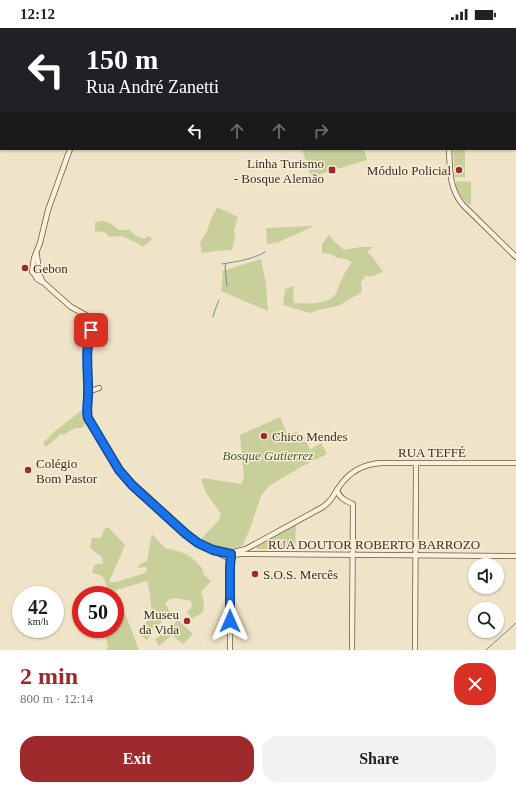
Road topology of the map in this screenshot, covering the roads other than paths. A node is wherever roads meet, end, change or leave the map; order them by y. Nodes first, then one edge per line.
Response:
1 (70, 150) edge
2 (449, 150) edge
3 (37, 253) junction
4 (516, 257) edge
5 (37, 272) junction
6 (99, 388) dead end
7 (88, 392) junction
8 (416, 463) junction
9 (516, 463) edge
10 (337, 490) junction
11 (353, 555) junction
12 (229, 556) junction
13 (416, 556) junction
14 (516, 556) edge
15 (230, 650) edge
16 (352, 650) edge
17 (415, 650) edge

1 - 3 main road
2 - 4 main road
3 - 5 main road
3 - 5 main road
5 - 7 main road
6 - 7 main road
7 - 12 main road
8 - 9 main road, RUA TEFFÉ
8 - 10 main road, RUA TEFFÉ
8 - 13 main road
10 - 11 main road
10 - 12 main road
11 - 12 main road, RUA DOUTOR ROBERTO BARROZO
11 - 13 main road, RUA DOUTOR ROBERTO BARROZO
11 - 16 main road
12 - 15 main road
13 - 14 main road, RUA DOUTOR ROBERTO BARROZO
13 - 17 main road

